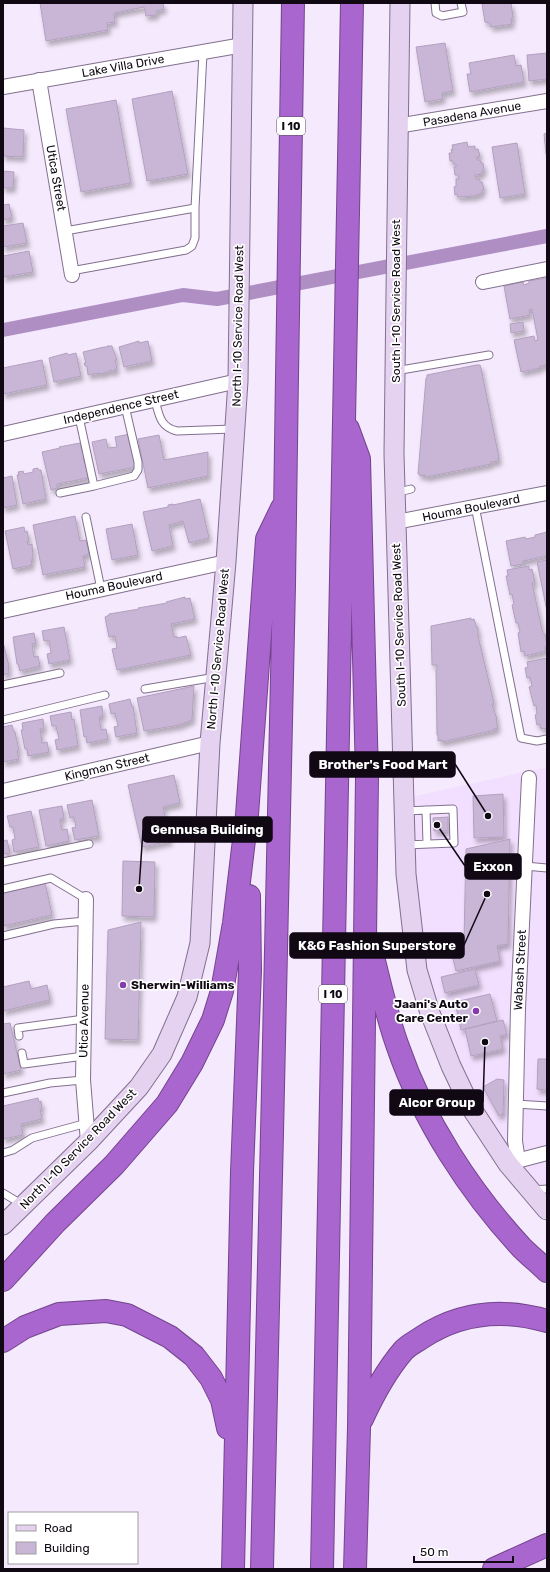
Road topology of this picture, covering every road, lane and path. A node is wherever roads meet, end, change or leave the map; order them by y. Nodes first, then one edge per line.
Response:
1 (243, 3) edge
2 (294, 3) edge
3 (352, 3) edge
4 (400, 3) edge
5 (435, 3) edge
6 (461, 3) edge
7 (243, 45) junction
8 (203, 52) junction
9 (39, 80) junction
10 (3, 87) edge
11 (547, 101) edge
12 (397, 126) junction
13 (195, 208) junction
14 (65, 231) junction
15 (547, 269) edge
16 (72, 273) joint
17 (483, 282) dead end
18 (489, 355) dead end
19 (395, 371) junction
20 (238, 380) junction
21 (155, 400) junction
22 (125, 406) junction
23 (78, 417) junction
24 (344, 418) junction
25 (235, 429) junction
26 (3, 434) edge
27 (94, 486) junction
28 (60, 493) dead end
29 (547, 493) edge
30 (286, 500) junction
31 (475, 506) junction
32 (86, 517) dead end
33 (396, 522) junction
34 (226, 562) junction
35 (101, 589) junction
36 (3, 611) edge
37 (60, 673) dead end
38 (216, 677) junction
39 (3, 685) edge
40 (145, 689) dead end
41 (105, 694) dead end
42 (3, 720) edge
43 (547, 739) edge
44 (210, 743) junction
45 (529, 778) dead end
46 (3, 791) edge
47 (426, 810) junction
48 (404, 811) junction
49 (247, 815) junction
50 (89, 844) dead end
51 (427, 844) junction
52 (405, 845) junction
53 (3, 862) edge
54 (525, 866) junction
55 (547, 868) edge
56 (3, 889) edge
57 (86, 899) joint
58 (85, 921) junction
59 (365, 930) junction
60 (3, 936) edge
61 (84, 1019) junction
62 (19, 1036) dead end
63 (22, 1053) dead end
64 (84, 1056) junction
65 (83, 1080) junction
66 (3, 1093) edge
67 (516, 1104) junction
68 (547, 1106) edge
69 (87, 1123) junction
70 (88, 1142) junction
71 (3, 1153) edge
72 (547, 1153) edge
73 (513, 1162) junction
74 (539, 1190) edge
75 (3, 1193) edge
76 (23, 1206) junction
77 (547, 1210) edge
78 (3, 1225) edge
79 (26, 1255) junction
80 (3, 1271) edge
81 (547, 1271) edge
82 (3, 1280) edge
83 (547, 1321) edge
84 (3, 1341) edge
85 (359, 1428) junction
86 (236, 1466) junction
87 (547, 1545) edge
88 (547, 1563) edge
89 (233, 1569) edge
90 (262, 1569) edge
91 (322, 1569) edge
92 (355, 1569) edge
93 (494, 1569) edge
94 (524, 1569) edge

1 - 7 street, North I-10 Service Road West
2 - 30 highway, I 10
3 - 24 highway, I 10
4 - 12 street, South I-10 Service Road West
5 - 6 lane
7 - 8 street, Lake Villa Drive
7 - 20 street, North I-10 Service Road West
8 - 9 street, Lake Villa Drive
8 - 13 lane
9 - 10 street, Lake Villa Drive
9 - 14 street, Utica Street
11 - 12 street, Pasadena Avenue
12 - 19 street, South I-10 Service Road West
13 - 14 lane
13 - 16 lane
14 - 16 street, Utica Street
15 - 17 street
18 - 19 lane
19 - 33 street, South I-10 Service Road West
20 - 21 street, Independence Street
20 - 25 street, North I-10 Service Road West
21 - 22 street, Independence Street
21 - 25 lane
22 - 23 street, Independence Street
22 - 27 lane
23 - 26 street, Independence Street
23 - 27 lane
24 - 59 highway
24 - 91 highway, I 10
25 - 34 street, North I-10 Service Road West
27 - 28 lane
29 - 31 street, Houma Boulevard
30 - 49 highway
30 - 90 highway, I 10
31 - 33 street, Houma Boulevard
31 - 43 lane
32 - 35 lane
33 - 48 street, South I-10 Service Road West
34 - 35 street, Houma Boulevard
34 - 38 street, North I-10 Service Road West
35 - 36 street, Houma Boulevard
37 - 39 lane
38 - 40 lane
38 - 44 street, North I-10 Service Road West
41 - 42 lane
44 - 46 street, Kingman Street
44 - 70 street, North I-10 Service Road West
45 - 54 street, Wabash Street
47 - 48 lane
47 - 51 lane
47 - 51 lane
48 - 52 street, South I-10 Service Road West
49 - 79 highway
49 - 86 highway
50 - 53 lane
51 - 52 lane
52 - 73 street, South I-10 Service Road West
54 - 55 lane
54 - 67 street, Wabash Street
56 - 57 lane
57 - 58 street, Utica Avenue
58 - 60 lane
58 - 61 street, Utica Avenue
59 - 81 highway
59 - 85 highway
61 - 62 lane
61 - 64 street, Utica Avenue
63 - 64 lane
64 - 65 street, Utica Avenue
65 - 66 lane
65 - 69 street, Utica Avenue
67 - 68 lane
67 - 73 street, Wabash Street
69 - 70 street, Utica Avenue
69 - 71 lane
70 - 76 street, North I-10 Service Road West
72 - 73 street
73 - 74 street, South I-10 Service Road West
74 - 77 street, South I-10 Service Road West
75 - 76 lane
76 - 78 street, North I-10 Service Road West
79 - 80 highway
79 - 82 highway
83 - 85 highway
84 - 86 highway
85 - 92 highway
86 - 89 highway
87 - 93 highway
88 - 94 highway

